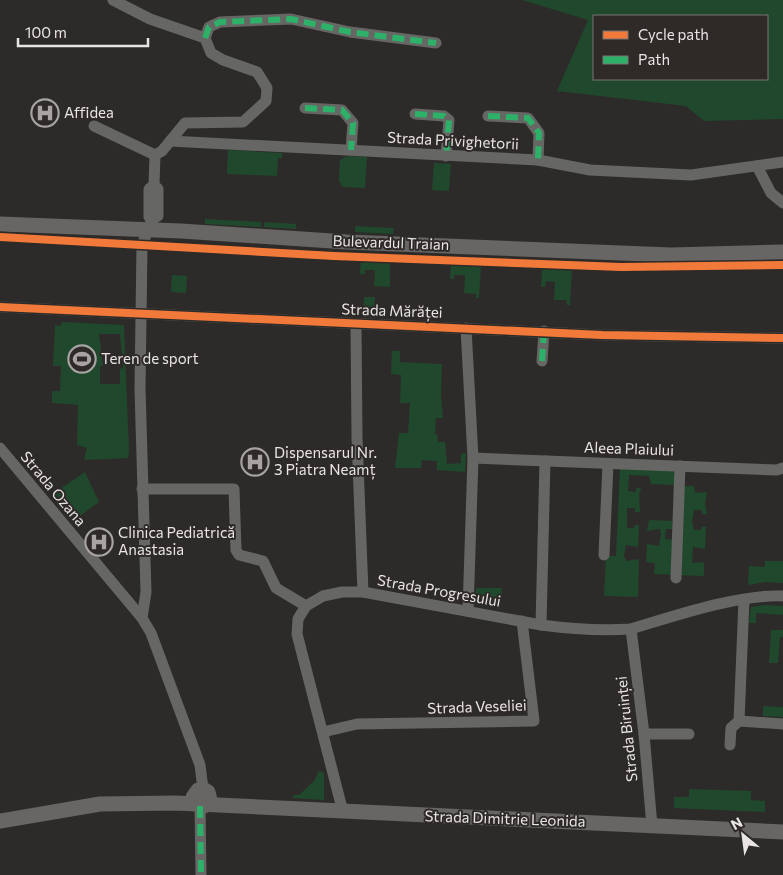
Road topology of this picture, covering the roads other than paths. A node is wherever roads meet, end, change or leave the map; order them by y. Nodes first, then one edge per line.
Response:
1 (113, 0) edge
2 (205, 38) junction
3 (436, 43) dead end
4 (305, 108) dead end
5 (415, 114) dead end
6 (488, 116) dead end
7 (94, 126) dead end
8 (170, 141) junction
9 (351, 150) junction
10 (156, 155) junction
11 (446, 156) junction
12 (538, 160) junction
13 (783, 162) edge
14 (757, 166) junction
15 (783, 203) edge
16 (0, 224) edge
17 (151, 226) junction
18 (0, 230) edge
19 (783, 252) edge
20 (783, 259) edge
21 (0, 307) edge
22 (141, 312) junction
23 (356, 324) junction
24 (466, 328) junction
25 (544, 331) junction
26 (783, 338) edge
27 (542, 361) dead end
28 (2, 455) edge
29 (473, 458) junction
30 (545, 461) junction
31 (608, 464) junction
32 (680, 466) junction
33 (783, 468) edge
34 (142, 489) junction
35 (604, 556) dead end
36 (676, 578) dead end
37 (363, 592) junction
38 (783, 596) edge
39 (744, 600) junction
40 (306, 606) junction
41 (468, 611) junction
42 (142, 618) junction
43 (522, 621) junction
44 (542, 625) junction
45 (631, 629) junction
46 (739, 721) junction
47 (783, 724) edge
48 (323, 732) junction
49 (644, 734) junction
50 (689, 734) dead end
51 (730, 745) dead end
52 (201, 800) junction
53 (343, 812) junction
54 (0, 821) edge
55 (652, 826) junction
56 (783, 832) edge
57 (201, 875) edge

1 - 2 street
2 - 3 street
2 - 8 street
4 - 9 street
5 - 11 street
6 - 12 street
7 - 10 street
8 - 9 street, Strada Privighetorii
8 - 10 street
9 - 11 street, Strada Privighetorii
10 - 17 street
11 - 12 street, Strada Privighetorii
12 - 14 street, Strada Privighetorii
13 - 14 street, Strada Privighetorii
14 - 15 street
16 - 17 main road, Bulevardul Traian
17 - 18 main road, Bulevardul Traian
17 - 19 main road, Bulevardul Traian
17 - 20 main road, Bulevardul Traian
17 - 22 street
21 - 22 street, Strada Mărăței
22 - 23 street, Strada Mărăței
22 - 34 street
23 - 24 street, Strada Mărăței
23 - 37 street, Strada Progresului
24 - 25 street, Strada Mărăței
24 - 29 street
25 - 26 street, Strada Mărăței
25 - 27 street
28 - 42 street, Strada Ozana
29 - 30 street, Aleea Plaiului
29 - 41 street
30 - 31 street, Aleea Plaiului
30 - 44 street
31 - 32 street, Aleea Plaiului
31 - 35 street
32 - 33 street, Aleea Plaiului
32 - 36 street
34 - 40 street
34 - 42 street
37 - 40 street
37 - 41 street, Strada Progresului
38 - 39 street, Strada Progresului
39 - 45 street, Strada Progresului
39 - 46 street
40 - 48 street
41 - 43 street, Strada Progresului
42 - 52 street, Strada Ozana
43 - 44 street, Strada Progresului
43 - 48 street, Strada Veseliei
44 - 45 street, Strada Progresului
45 - 49 street, Strada Biruinței
46 - 47 street
46 - 51 street
48 - 53 street
49 - 50 street
49 - 55 street, Strada Biruinței
52 - 53 main road, Strada Dimitrie Leonida
52 - 54 main road
52 - 57 street, Strada Ozana
53 - 55 main road, Strada Dimitrie Leonida
55 - 56 main road, Strada Dimitrie Leonida

